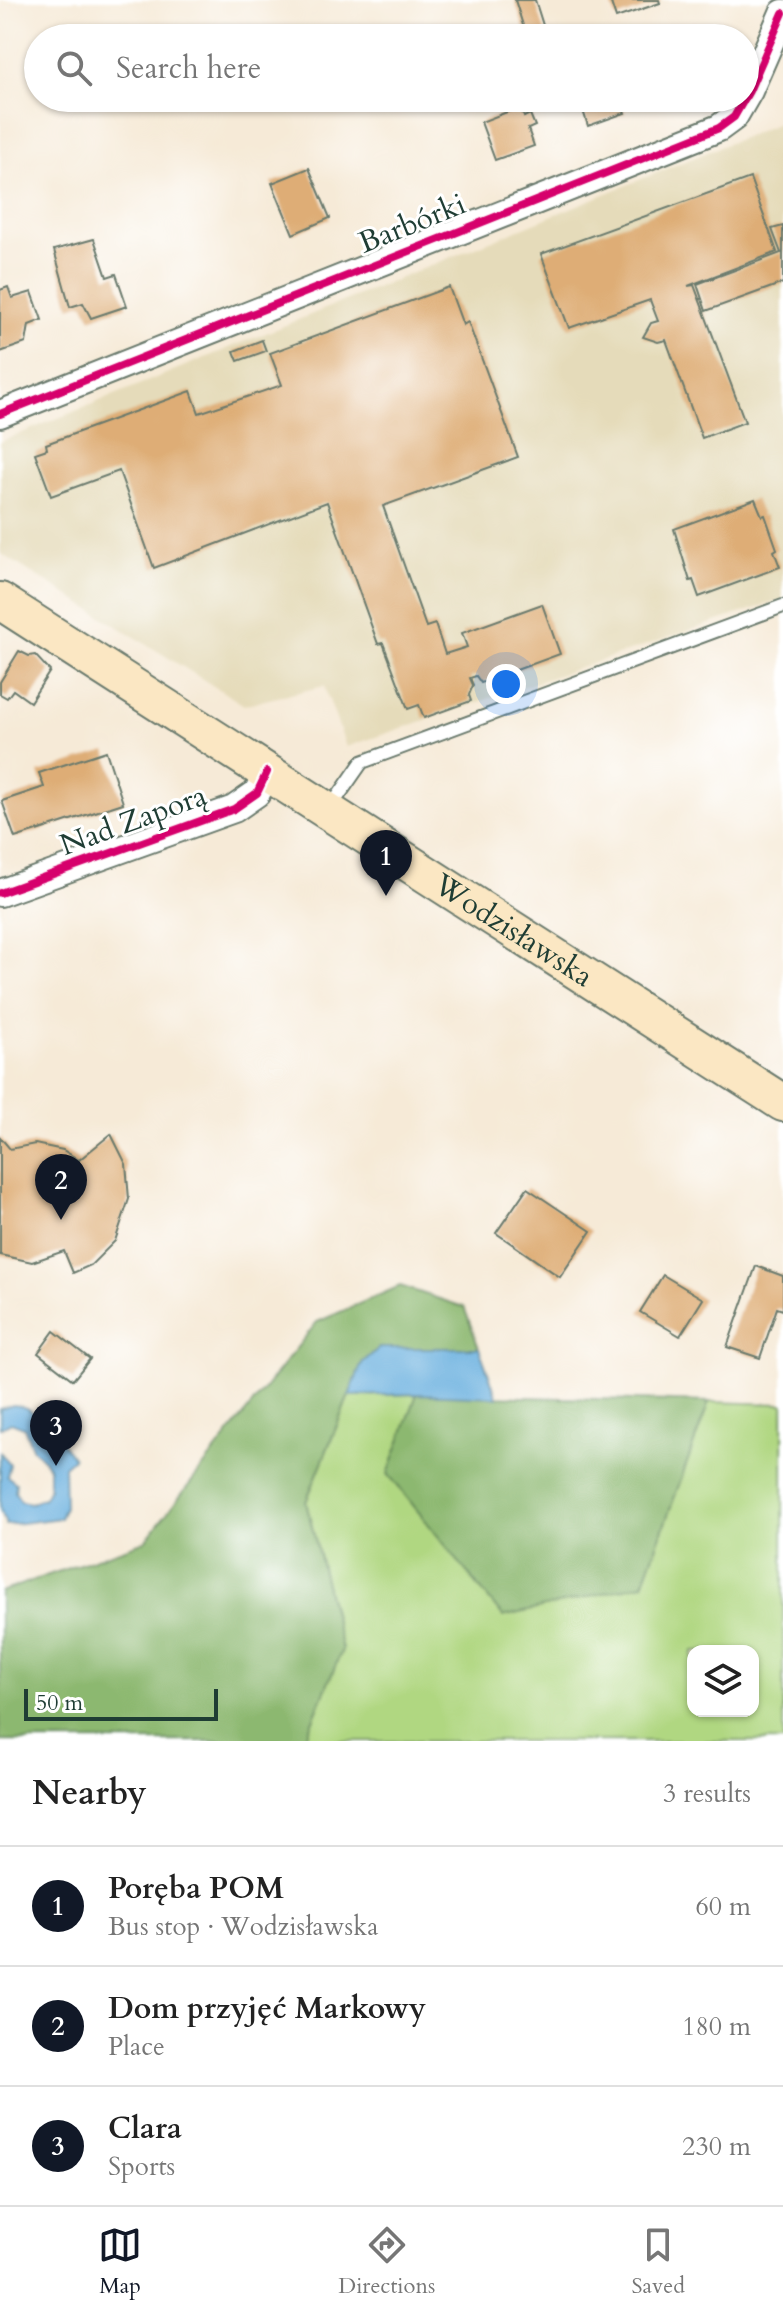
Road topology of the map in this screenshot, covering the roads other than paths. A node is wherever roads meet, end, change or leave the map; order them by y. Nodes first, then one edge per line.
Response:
1 (783, 13) edge
2 (759, 68) edge
3 (737, 112) edge
4 (0, 414) edge
5 (0, 601) edge
6 (783, 606) edge
7 (267, 772) junction
8 (328, 811) junction
9 (0, 893) edge
10 (781, 1097) edge

1 - 2 street, Barbórki
3 - 4 street, Barbórki
5 - 7 main road, Wodzisławska
6 - 8 lane
7 - 8 main road, Wodzisławska
7 - 9 street, Nad Zaporą
8 - 10 main road, Wodzisławska

